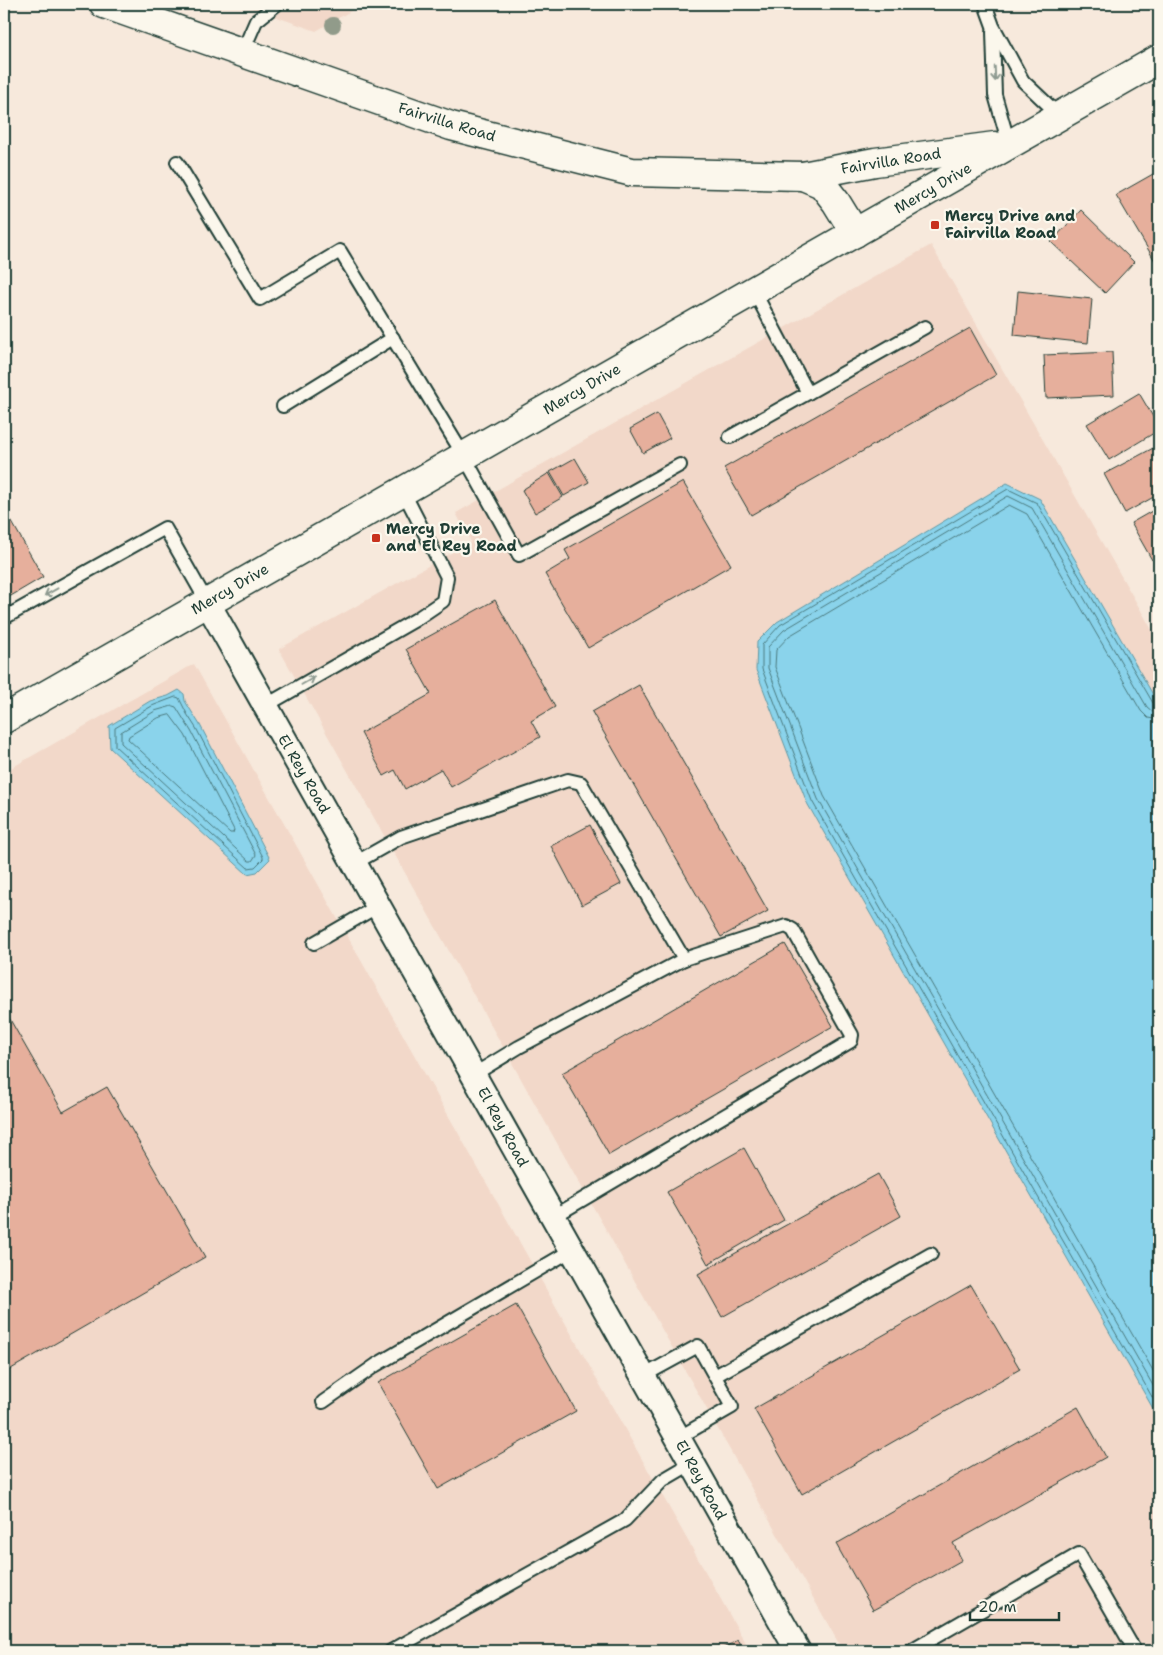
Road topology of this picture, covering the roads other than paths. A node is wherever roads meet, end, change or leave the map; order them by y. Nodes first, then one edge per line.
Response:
1 (104, 4) edge
2 (277, 4) edge
3 (986, 4) edge
4 (993, 26) junction
5 (242, 53) junction
6 (1159, 59) edge
7 (1060, 116) junction
8 (1009, 144) junction
9 (177, 162) dead end
10 (803, 176) junction
11 (855, 233) junction
12 (754, 291) junction
13 (925, 327) dead end
14 (393, 338) junction
15 (808, 393) junction
16 (283, 406) dead end
17 (730, 437) dead end
18 (464, 456) junction
19 (680, 466) dead end
20 (403, 491) junction
21 (207, 602) junction
22 (4, 618) edge
23 (265, 706) junction
24 (4, 719) edge
25 (355, 863) junction
26 (378, 906) junction
27 (314, 943) dead end
28 (684, 959) junction
29 (473, 1075) junction
30 (553, 1217) junction
31 (572, 1250) junction
32 (931, 1254) dead end
33 (643, 1376) junction
34 (715, 1376) junction
35 (323, 1402) dead end
36 (678, 1438) junction
37 (692, 1463) junction
38 (391, 1651) edge
39 (798, 1651) edge
40 (911, 1651) edge
41 (1135, 1651) edge

1 - 5 street, Fairvilla Road
2 - 5 lane
3 - 4 lane
4 - 7 lane
4 -> 8 lane
5 - 10 street, Fairvilla Road
6 - 7 street, Mercy Drive
7 - 8 street, Mercy Drive
8 - 10 street, Fairvilla Road
8 - 11 street, Mercy Drive
9 - 14 lane
10 - 11 street, Fairvilla Road
11 - 12 street, Mercy Drive
12 - 15 lane
12 - 18 street, Mercy Drive
13 - 15 lane
14 - 16 lane
14 - 18 lane
15 - 17 lane
18 - 19 lane
18 - 20 street, Mercy Drive
20 - 21 street, Mercy Drive
23 -> 20 lane
21 -> 22 lane
21 - 23 street, El Rey Road
21 - 24 street, Mercy Drive
23 - 25 street, El Rey Road
25 - 26 street, El Rey Road
25 - 28 lane
26 - 27 lane
26 - 29 street, El Rey Road
28 - 29 lane
28 - 30 lane
29 - 30 street, El Rey Road
30 - 31 street, El Rey Road
31 - 33 street, El Rey Road
31 - 35 lane
32 - 34 lane
33 - 34 lane
33 - 36 street, El Rey Road
34 - 36 lane
36 - 37 street, El Rey Road
37 - 38 lane
37 - 39 street, El Rey Road
40 - 41 lane

